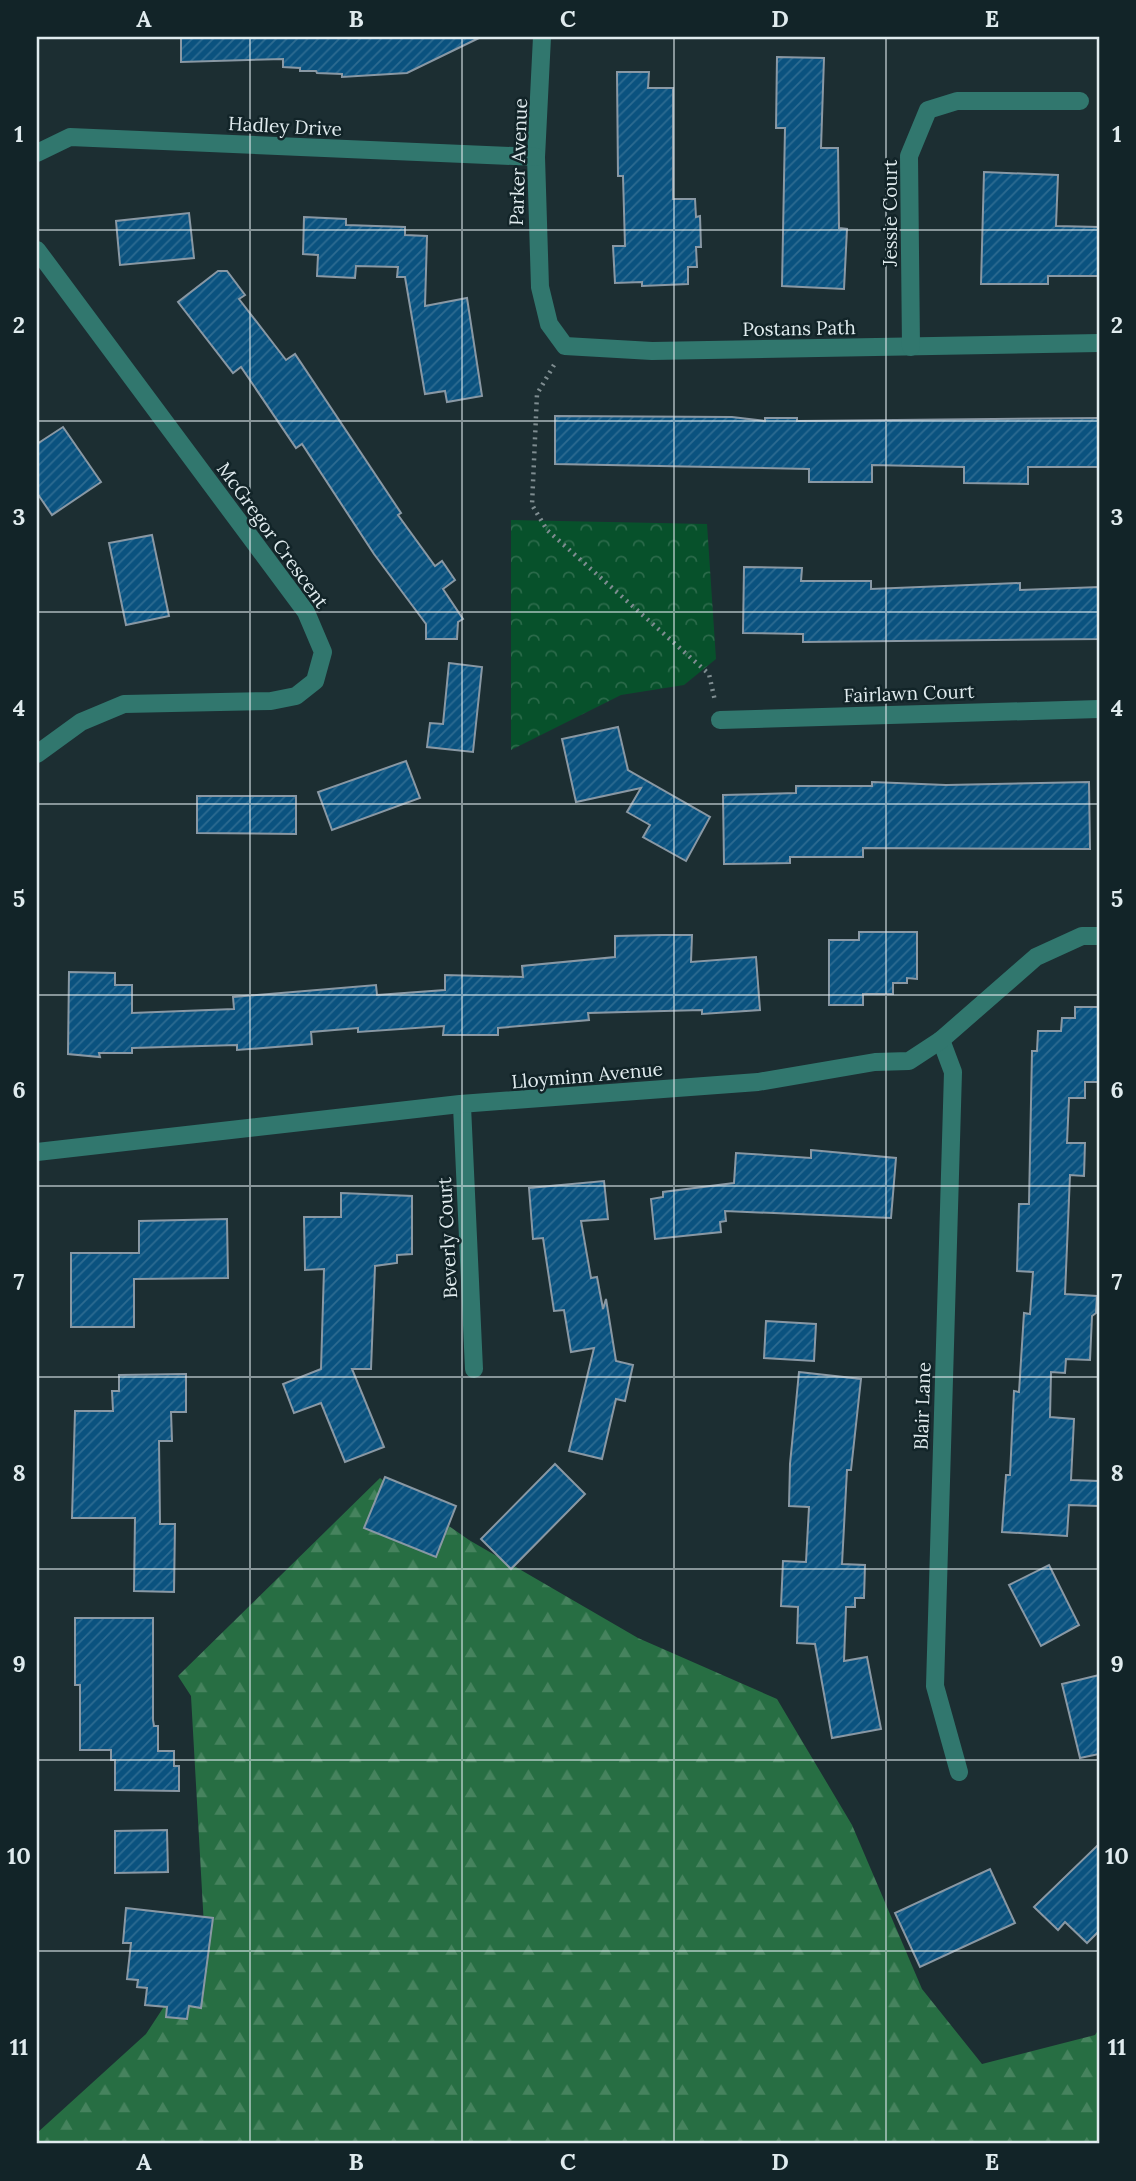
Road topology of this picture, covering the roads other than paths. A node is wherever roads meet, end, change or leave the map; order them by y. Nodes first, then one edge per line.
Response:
1 (541, 37) edge
2 (1080, 101) dead end
3 (37, 153) edge
4 (536, 157) junction
5 (37, 250) edge
6 (1099, 343) edge
7 (565, 346) joint
8 (911, 347) junction
9 (1099, 709) edge
10 (720, 720) road end
11 (37, 754) edge
12 (1099, 936) edge
13 (941, 1040) junction
14 (462, 1106) junction
15 (37, 1152) edge
16 (474, 1369) dead end
17 (959, 1772) dead end

1 - 4 street, Parker Avenue
2 - 8 street, Jessie Court
3 - 4 street, Hadley Drive
4 - 7 street, Parker Avenue
5 - 11 street, McGregor Crescent
6 - 8 street, Postans Path
7 - 8 street, Postans Path
9 - 10 street, Fairlawn Court
12 - 13 street, Lloyminn Avenue
13 - 14 street, Lloyminn Avenue
13 - 17 street, Blair Lane
14 - 15 street, Lloyminn Avenue
14 - 16 street, Beverly Court

